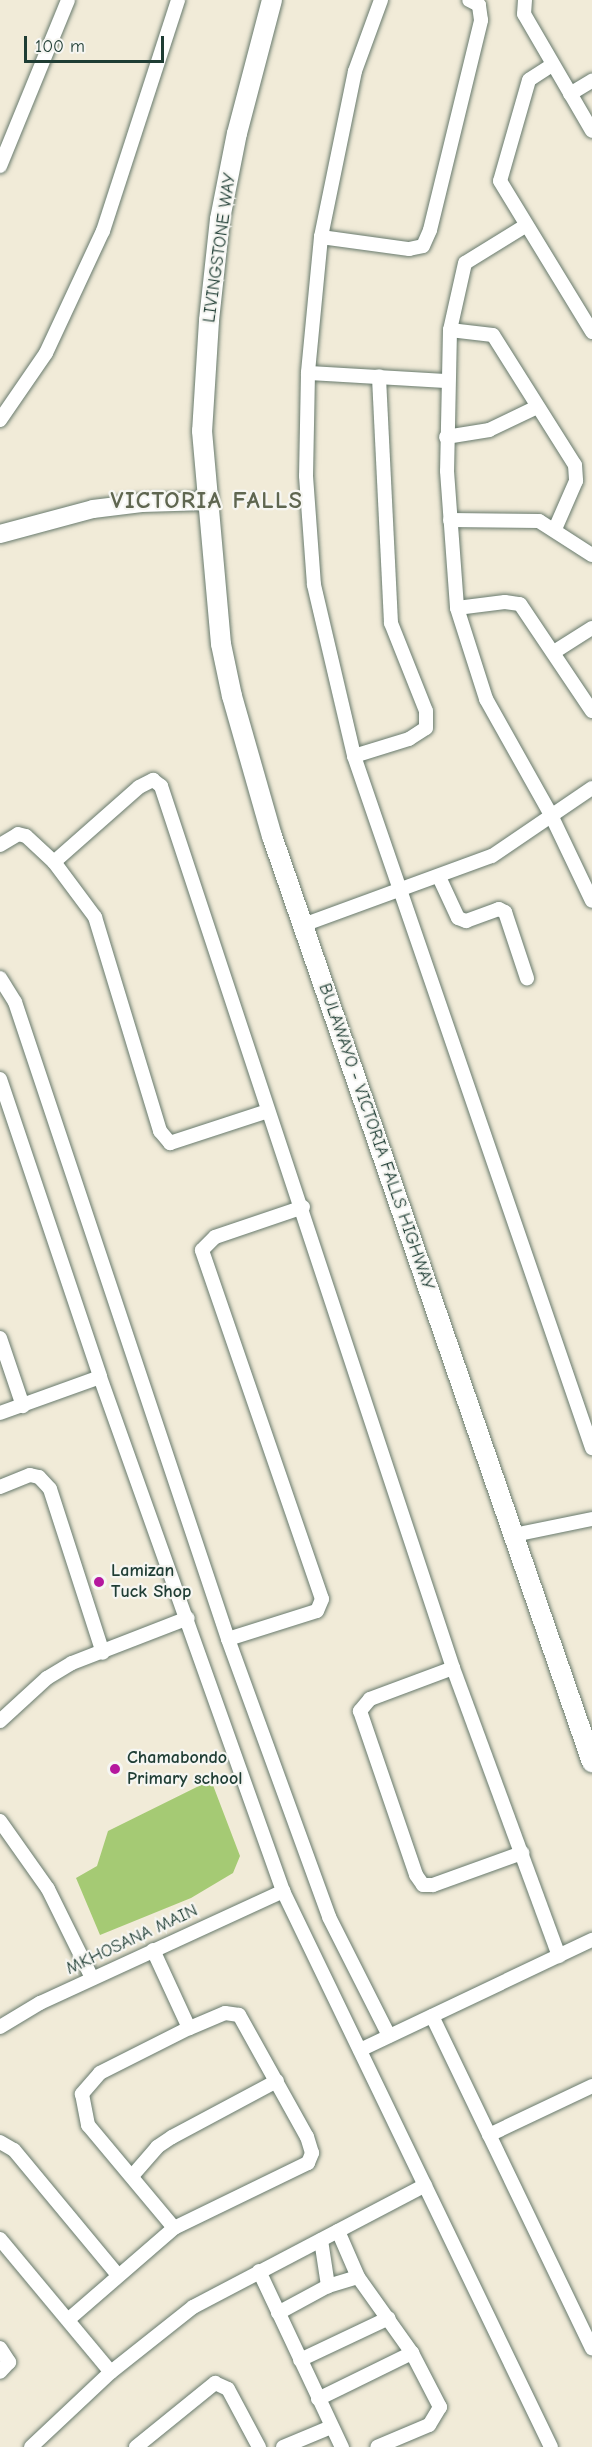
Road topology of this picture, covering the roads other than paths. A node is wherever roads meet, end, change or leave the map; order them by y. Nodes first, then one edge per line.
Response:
1 (68, 0) edge
2 (178, 0) edge
3 (273, 0) edge
4 (381, 0) edge
5 (469, 0) edge
6 (525, 0) edge
7 (552, 65) junction
8 (592, 81) edge
9 (570, 94) junction
10 (592, 131) edge
11 (5, 141) edge
12 (0, 166) edge
13 (525, 226) junction
14 (321, 237) junction
15 (450, 330) junction
16 (592, 332) edge
17 (308, 373) junction
18 (379, 376) junction
19 (447, 381) junction
20 (537, 407) junction
21 (0, 420) edge
22 (446, 437) junction
23 (207, 501) junction
24 (450, 520) junction
25 (555, 529) junction
26 (0, 534) edge
27 (592, 555) edge
28 (457, 608) junction
29 (592, 628) edge
30 (554, 652) junction
31 (592, 711) edge
32 (354, 756) junction
33 (592, 788) edge
34 (551, 814) junction
35 (0, 845) edge
36 (54, 862) junction
37 (439, 877) junction
38 (401, 891) junction
39 (592, 902) edge
40 (303, 925) junction
41 (0, 978) edge
42 (527, 978) dead end
43 (0, 1079) edge
44 (5, 1103) edge
45 (268, 1111) junction
46 (303, 1207) junction
47 (0, 1338) edge
48 (100, 1377) junction
49 (23, 1406) junction
50 (0, 1413) edge
51 (592, 1448) edge
52 (0, 1487) edge
53 (592, 1519) edge
54 (514, 1535) junction
55 (188, 1618) junction
56 (228, 1638) junction
57 (103, 1653) junction
58 (453, 1668) junction
59 (0, 1721) edge
60 (592, 1762) edge
61 (0, 1821) edge
62 (522, 1853) junction
63 (283, 1891) junction
64 (592, 1940) edge
65 (153, 1950) junction
66 (559, 1956) junction
67 (92, 1978) junction
68 (432, 2016) junction
69 (0, 2027) edge
70 (189, 2028) junction
71 (390, 2036) junction
72 (360, 2050) junction
73 (277, 2081) junction
74 (592, 2086) edge
75 (489, 2135) junction
76 (0, 2142) edge
77 (133, 2175) junction
78 (425, 2185) junction
79 (174, 2228) junction
80 (338, 2231) junction
81 (0, 2239) edge
82 (321, 2240) junction
83 (259, 2271) junction
84 (117, 2274) junction
85 (358, 2277) junction
86 (328, 2286) junction
87 (278, 2313) junction
88 (389, 2318) junction
89 (69, 2319) junction
90 (0, 2348) edge
91 (592, 2349) edge
92 (412, 2353) junction
93 (300, 2360) junction
94 (0, 2372) edge
95 (111, 2372) junction
96 (318, 2399) junction
97 (331, 2427) junction
98 (39, 2444) edge
99 (136, 2447) edge
100 (259, 2447) edge
101 (283, 2447) edge
102 (342, 2447) edge
103 (377, 2447) edge
104 (551, 2447) edge

1 - 11 street
2 - 21 street
3 - 23 highway, LIVINGSTONE WAY
4 - 14 street
5 - 14 street
6 - 7 street
7 - 9 street
7 - 13 street
8 - 9 street
9 - 10 street
11 - 12 street
13 - 15 street
13 - 16 street
14 - 17 street
15 - 19 street
15 - 20 street
17 - 18 street
17 - 32 street
18 - 19 street
18 - 32 street
19 - 22 street
20 - 22 street
20 - 25 street
22 - 24 street
23 - 26 main road
23 - 40 highway, BULAWAYO - VICTORIA FALLS HIGHWAY
24 - 25 street
24 - 28 street
25 - 27 street
28 - 30 street
28 - 34 street
29 - 30 street
30 - 31 street
32 - 38 street
33 - 34 street
34 - 37 street
34 - 39 street
35 - 36 street
36 - 45 street
36 - 45 street
37 - 38 street
37 - 42 street
38 - 40 street
38 - 51 street
40 - 54 highway, BULAWAYO - VICTORIA FALLS HIGHWAY
41 - 56 street
43 - 44 street
44 - 48 street
45 - 46 street
46 - 56 street
46 - 58 street
47 - 49 street
48 - 49 street
48 - 55 street
49 - 50 street
52 - 57 street
53 - 54 street
54 - 60 highway, BULAWAYO - VICTORIA FALLS HIGHWAY
55 - 57 street
55 - 63 street
56 - 71 street
57 - 59 street
58 - 62 street
58 - 62 street
61 - 67 street
62 - 66 street
63 - 65 street, MKHOSANA MAIN
63 - 72 street
64 - 66 street
65 - 67 street, MKHOSANA MAIN
65 - 70 street
66 - 68 street
67 - 69 street, MKHOSANA MAIN
68 - 71 street
68 - 75 street
70 - 73 street
70 - 77 street
71 - 72 street
72 - 78 street
73 - 77 street
73 - 79 street
74 - 75 street
75 - 91 street
76 - 84 street
77 - 79 street
78 - 80 street
78 - 104 street
79 - 84 street
80 - 82 street
80 - 85 street
81 - 89 street
82 - 83 street
82 - 86 street
83 - 87 street
83 - 95 street
84 - 89 street
85 - 86 street
85 - 88 street
86 - 87 street
87 - 93 street
88 - 92 street
88 - 93 street
89 - 95 street
90 - 94 street
92 - 96 street
92 - 103 street
93 - 96 street
95 - 98 street
96 - 97 street
97 - 101 street
97 - 102 street
99 - 100 street

